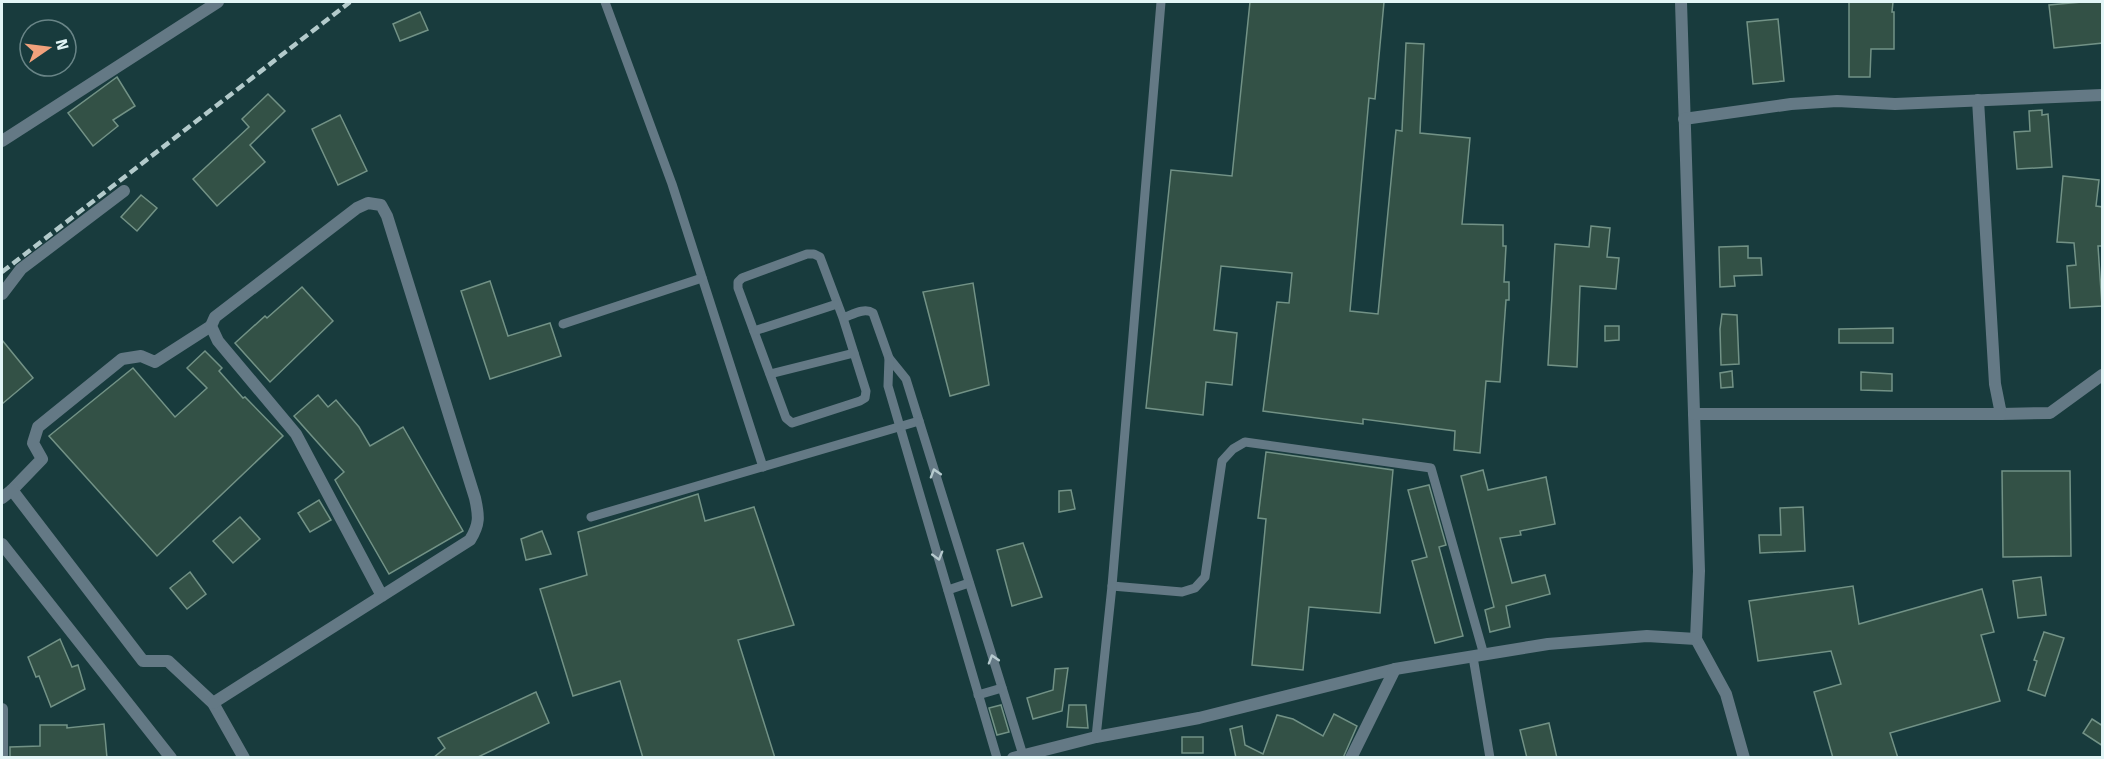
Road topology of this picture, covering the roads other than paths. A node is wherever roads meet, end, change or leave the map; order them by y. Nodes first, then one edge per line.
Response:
1 (218, 2) edge
2 (605, 2) edge
3 (1161, 2) edge
4 (1681, 2) edge
5 (2103, 95) edge
6 (1978, 100) junction
7 (1683, 119) junction
8 (2, 141) edge
9 (124, 191) dead end
10 (702, 278) junction
11 (2, 294) edge
12 (837, 304) junction
13 (843, 318) junction
14 (563, 324) dead end
15 (211, 326) junction
16 (754, 331) junction
17 (854, 352) junction
18 (889, 358) junction
19 (770, 374) junction
20 (2103, 375) edge
21 (1694, 414) junction
22 (2001, 414) junction
23 (919, 421) junction
24 (900, 427) junction
25 (763, 467) junction
26 (12, 490) junction
27 (2, 498) edge
28 (591, 517) dead end
29 (2, 544) edge
30 (969, 582) junction
31 (1112, 586) junction
32 (948, 590) junction
33 (382, 596) junction
34 (1696, 639) junction
35 (1478, 656) junction
36 (1395, 669) junction
37 (1002, 688) junction
38 (978, 696) junction
39 (213, 704) junction
40 (2, 709) edge
41 (1096, 737) junction
42 (1040, 754) edge
43 (1018, 756) edge
44 (2, 758) edge
45 (171, 758) edge
46 (244, 758) edge
47 (997, 758) edge
48 (1352, 758) edge
49 (1490, 758) edge
50 (1744, 758) edge

1 - 8 street
2 - 10 lane
3 - 31 lane
4 - 7 street
5 - 6 street
6 - 7 street
6 - 22 street
7 - 21 street
9 - 11 street
10 - 14 lane
10 - 25 lane
12 - 13 lane
12 - 16 lane
12 - 16 lane
13 - 17 lane
13 - 18 lane
15 - 26 street
15 - 33 street
15 - 33 street
16 - 19 lane
17 - 19 lane
17 - 19 lane
18 - 23 lane
18 - 24 lane
20 - 22 street
21 - 22 street
21 - 34 street
23 - 24 lane
30 -> 23 lane
24 - 25 lane
24 -> 32 lane
25 - 28 lane
26 - 27 street
26 - 39 street
29 - 45 street
30 - 32 lane
37 -> 30 lane
31 - 35 lane
31 - 41 lane
32 - 38 lane
33 - 39 street
34 - 35 street
34 - 50 street
35 - 36 street
35 - 49 lane
36 - 41 street
36 - 48 street
37 - 38 lane
37 - 43 lane
38 - 47 lane
39 - 46 street
40 - 44 street
41 - 42 street
42 - 43 street

